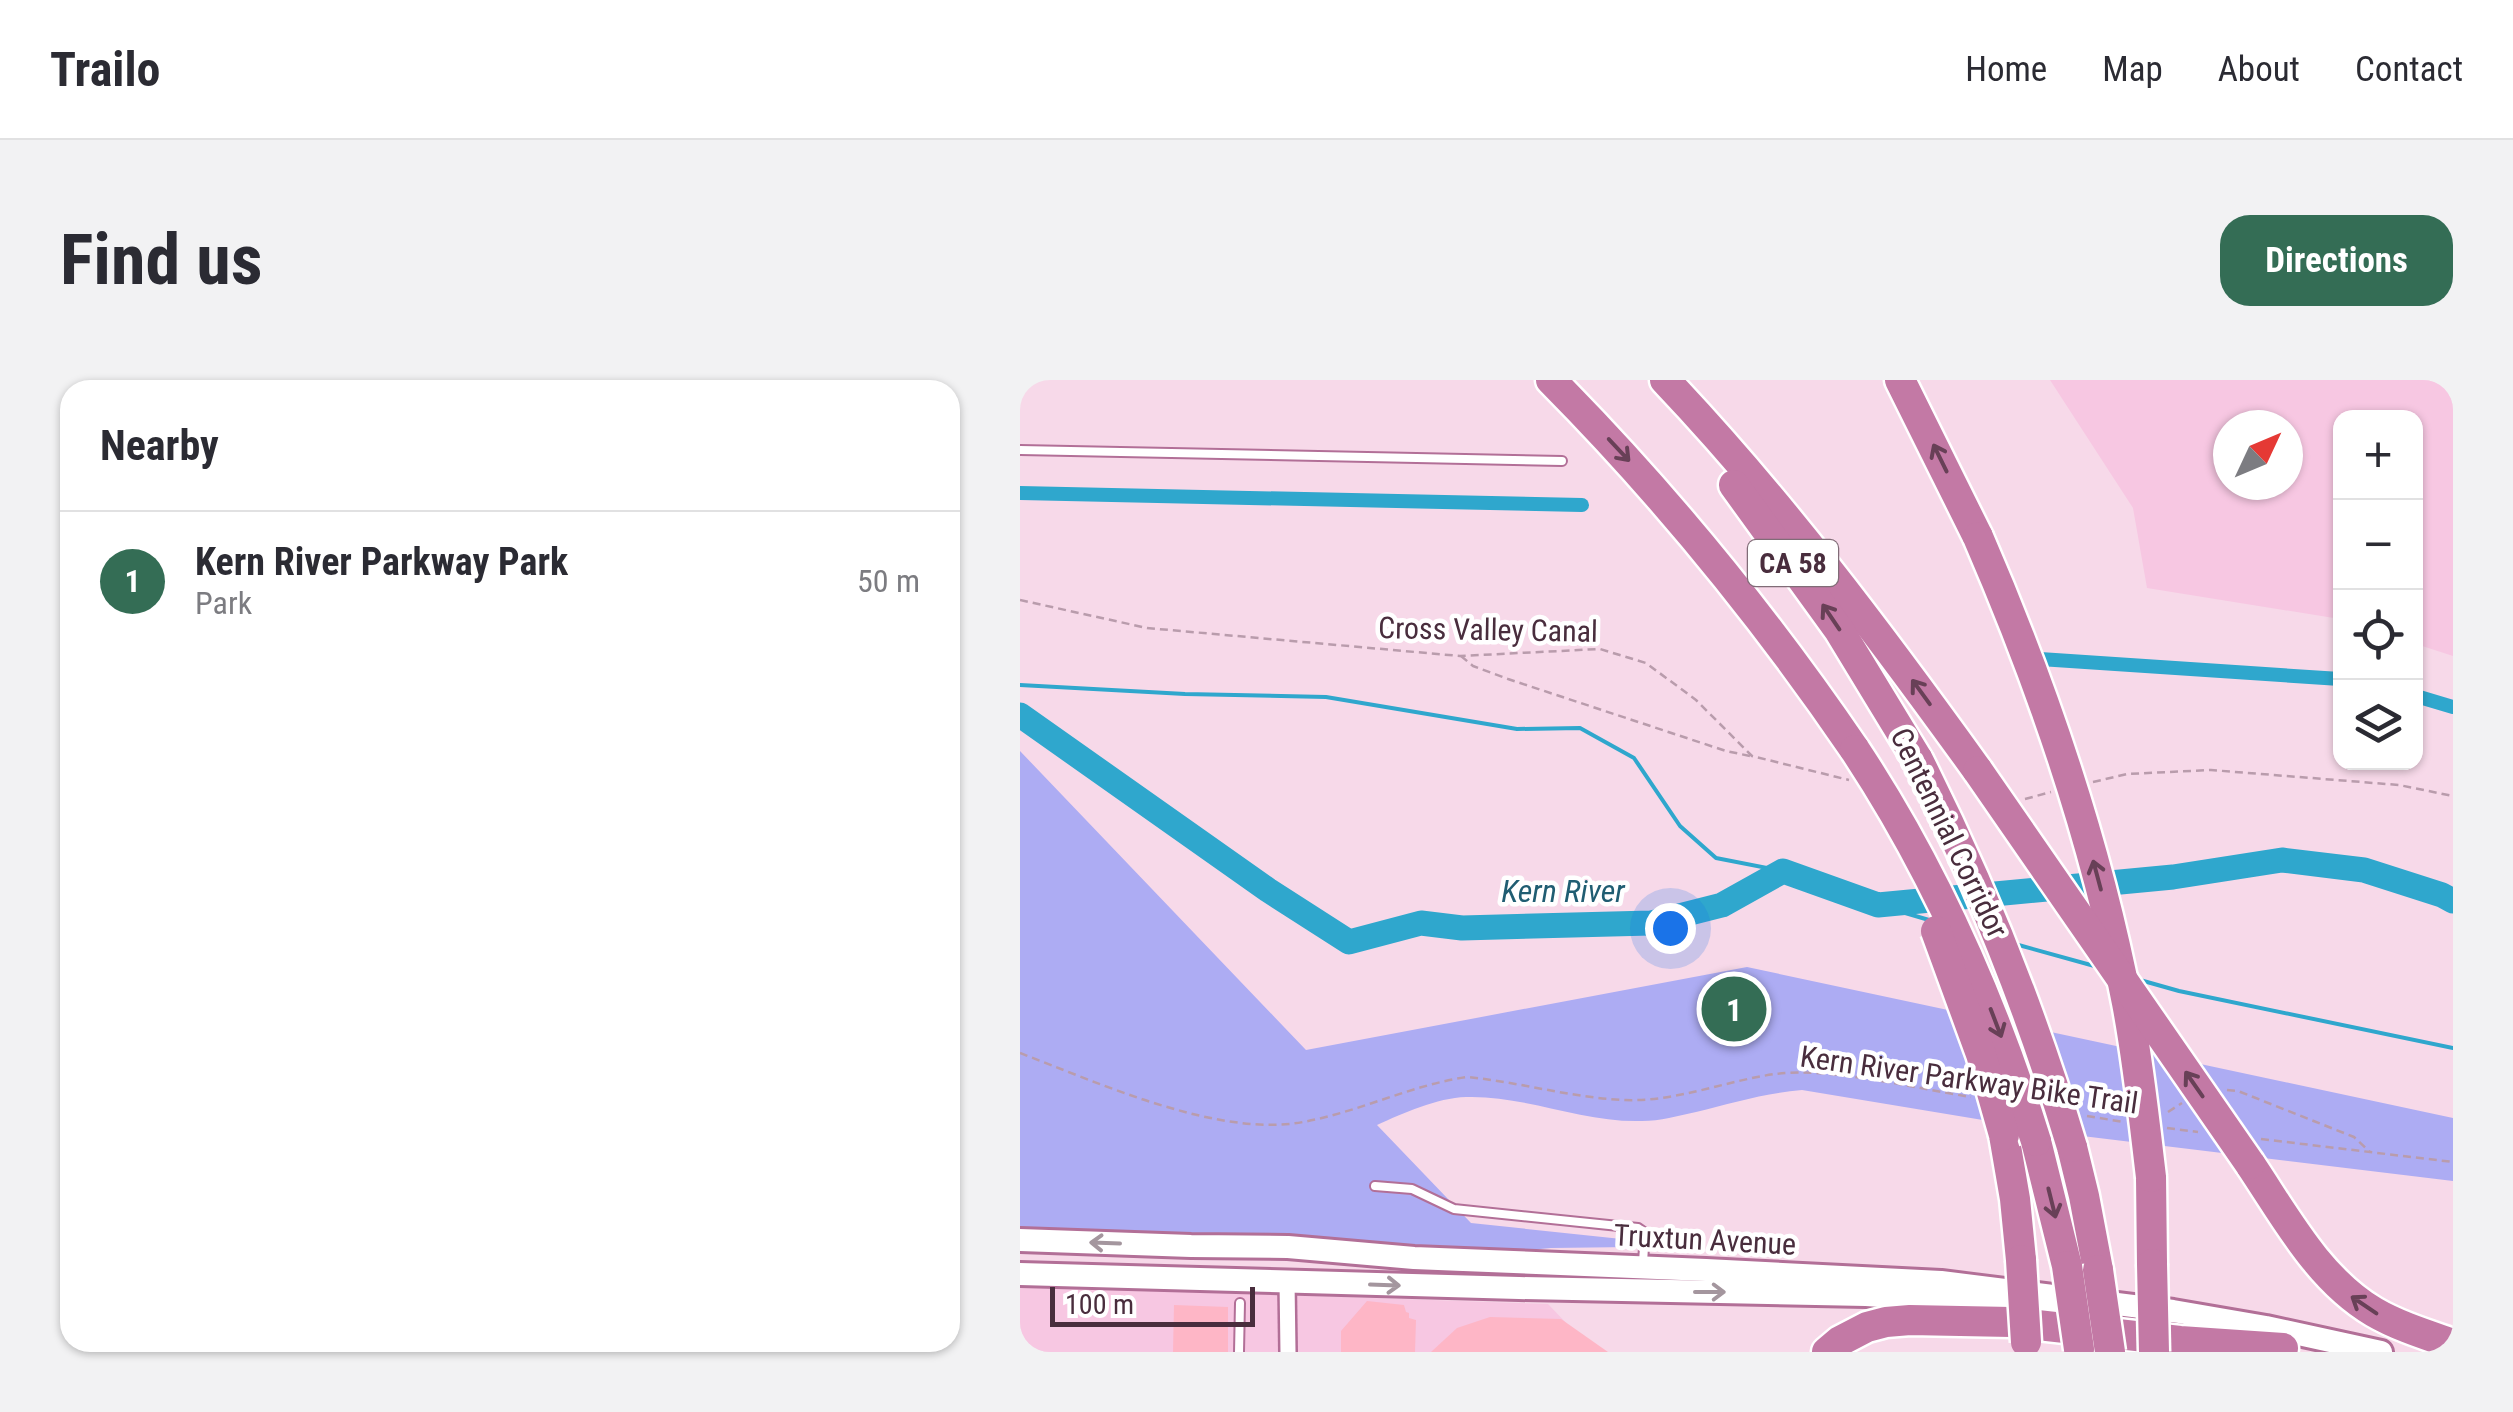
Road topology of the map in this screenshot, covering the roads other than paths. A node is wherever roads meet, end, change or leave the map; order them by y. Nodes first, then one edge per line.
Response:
1 (1551, 380) edge
2 (1648, 380) edge
3 (1665, 380) edge
4 (1900, 380) edge
5 (1020, 450) edge
6 (1562, 461) dead end
7 (1851, 749) junction
8 (1375, 1186) dead end
9 (1020, 1240) edge
10 (1191, 1246) junction
11 (1414, 1258) junction
12 (1642, 1267) junction
13 (1020, 1274) edge
14 (1288, 1282) junction
15 (1520, 1288) junction
16 (1240, 1303) dead end
17 (2453, 1344) edge
18 (2026, 1347) edge
19 (2079, 1350) edge
20 (2294, 1350) edge
21 (1239, 1352) edge
22 (1288, 1352) edge
23 (1827, 1352) edge
24 (2110, 1352) edge
25 (2154, 1352) edge
26 (2381, 1352) edge

1 -> 7 highway
24 -> 2 highway, Centennial Corridor / CA 58, bridge
17 -> 3 highway, bridge
25 -> 4 highway, bridge
5 - 6 lane
7 - 18 highway, bridge
7 -> 19 highway, Centennial Corridor, bridge
8 - 12 lane
10 -> 9 main road, Truxtun Avenue
10 - 11 main road, Truxtun Avenue
10 - 14 main road
11 - 12 main road, Truxtun Avenue
11 - 14 main road
12 - 15 main road
12 - 26 main road, Truxtun Avenue
13 - 14 main road, Truxtun Avenue
14 -> 15 main road, Truxtun Avenue
14 - 22 street
15 -> 20 main road, Truxtun Avenue
16 - 21 lane
20 - 23 highway

